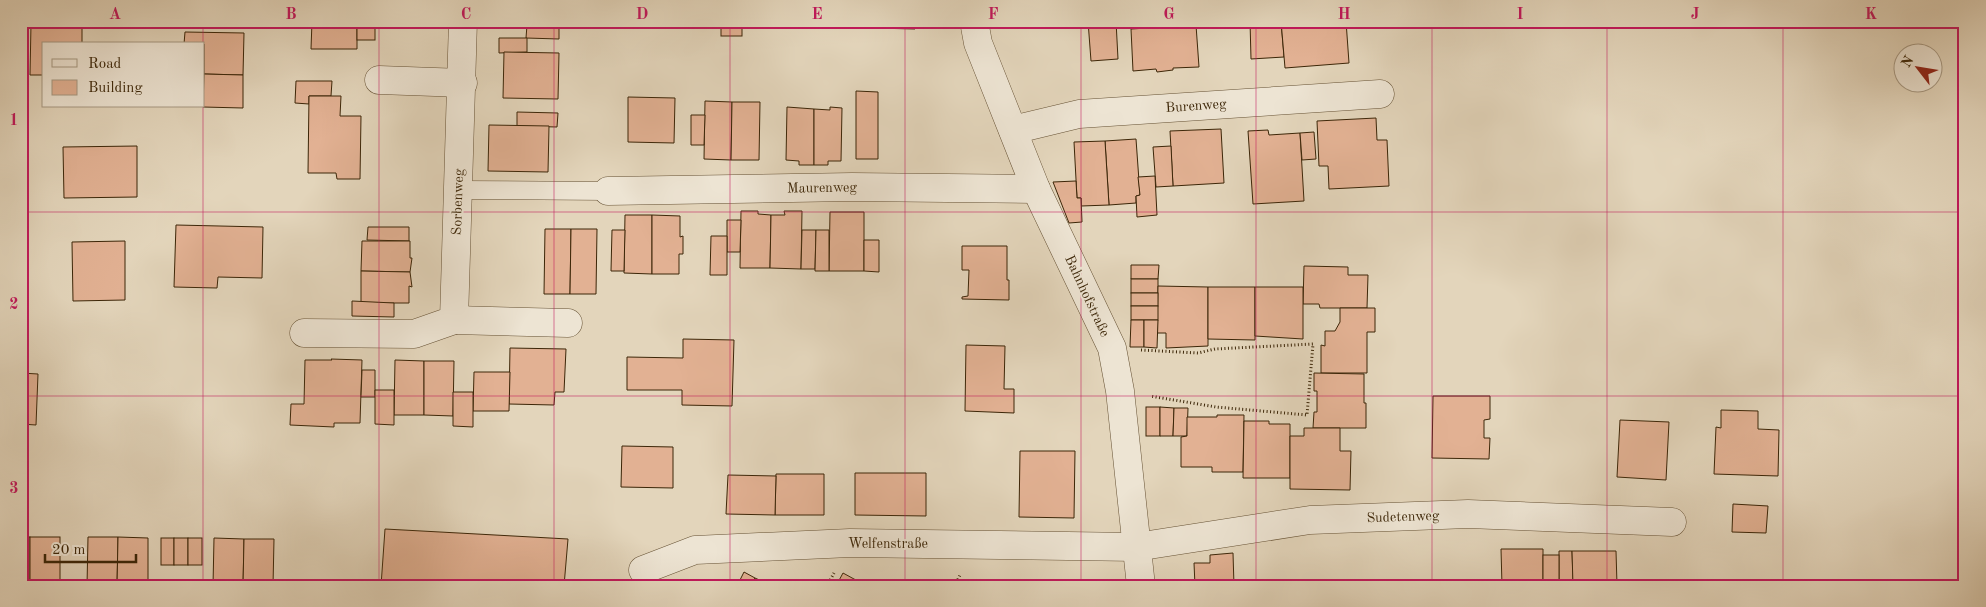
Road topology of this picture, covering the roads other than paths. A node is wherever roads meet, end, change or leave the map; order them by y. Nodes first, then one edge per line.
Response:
1 (463, 21) edge
2 (974, 21) edge
3 (379, 80) dead end
4 (462, 83) junction
5 (1380, 94) dead end
6 (1012, 130) junction
7 (1036, 189) junction
8 (458, 190) junction
9 (608, 191) joint
10 (454, 320) junction
11 (568, 323) dead end
12 (304, 333) dead end
13 (1672, 522) dead end
14 (1136, 547) junction
15 (643, 570) dead end
16 (1140, 586) edge

1 - 4 street, Sorbenweg
2 - 6 street, Bahnhofstraße
3 - 4 street
4 - 8 street, Sorbenweg
5 - 6 street, Burenweg
6 - 7 street, Bahnhofstraße
7 - 9 street, Maurenweg
7 - 14 street, Bahnhofstraße
8 - 9 lane
8 - 10 street, Sorbenweg
10 - 11 street
10 - 12 street
13 - 14 street, Sudetenweg
14 - 15 street, Welfenstraße
14 - 16 street, Bahnhofstraße

